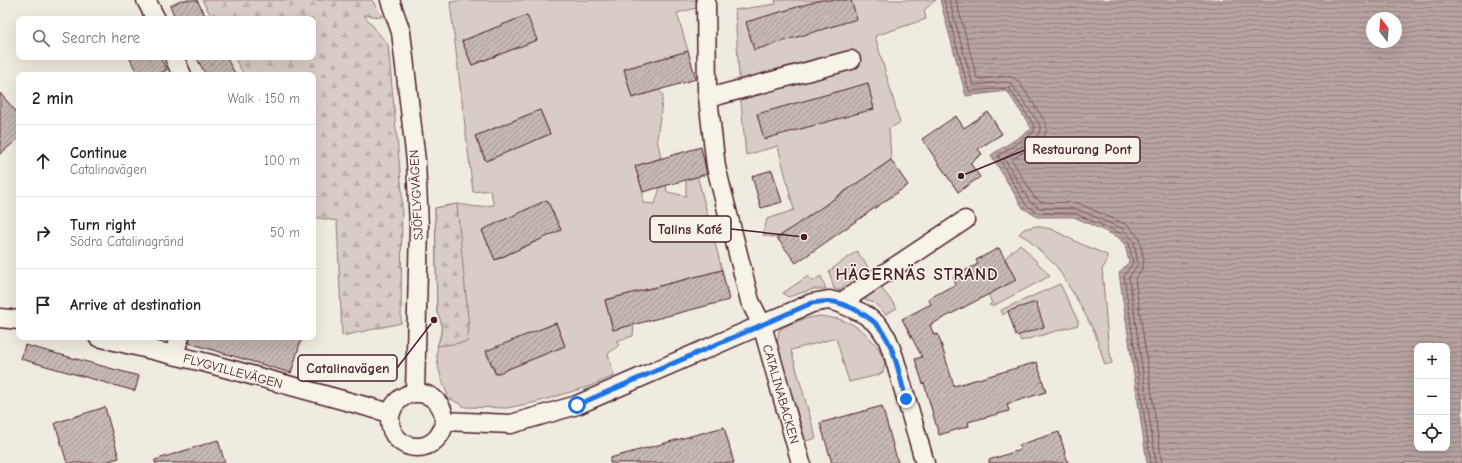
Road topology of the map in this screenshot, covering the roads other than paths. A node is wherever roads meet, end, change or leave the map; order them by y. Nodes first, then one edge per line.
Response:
1 (146, 0) edge
2 (390, 0) edge
3 (706, 0) edge
4 (154, 16) edge
5 (175, 60) edge
6 (851, 60) dead end
7 (181, 72) edge
8 (708, 98) junction
9 (965, 220) dead end
10 (840, 303) junction
11 (0, 318) edge
12 (16, 320) edge
13 (762, 325) junction
14 (110, 340) edge
15 (179, 340) edge
16 (173, 355) junction
17 (415, 393) junction
18 (390, 413) junction
19 (444, 421) junction
20 (415, 455) edge
21 (801, 463) edge
22 (925, 463) edge

1 - 4 street
2 - 17 street, SJÖFLYGVÄGEN
3 - 8 street, CATALINABACKEN
5 - 7 street
6 - 8 street
8 - 13 street, CATALINABACKEN
9 - 10 street
10 - 13 street
10 - 22 street
11 - 12 street
13 - 19 street
13 - 21 street, CATALINABACKEN
14 - 16 street, FLYGVILLEVÄGEN
15 - 16 street
16 - 18 street, FLYGVILLEVÄGEN
17 - 18 street
17 - 19 street
18 - 20 street
19 - 20 street

